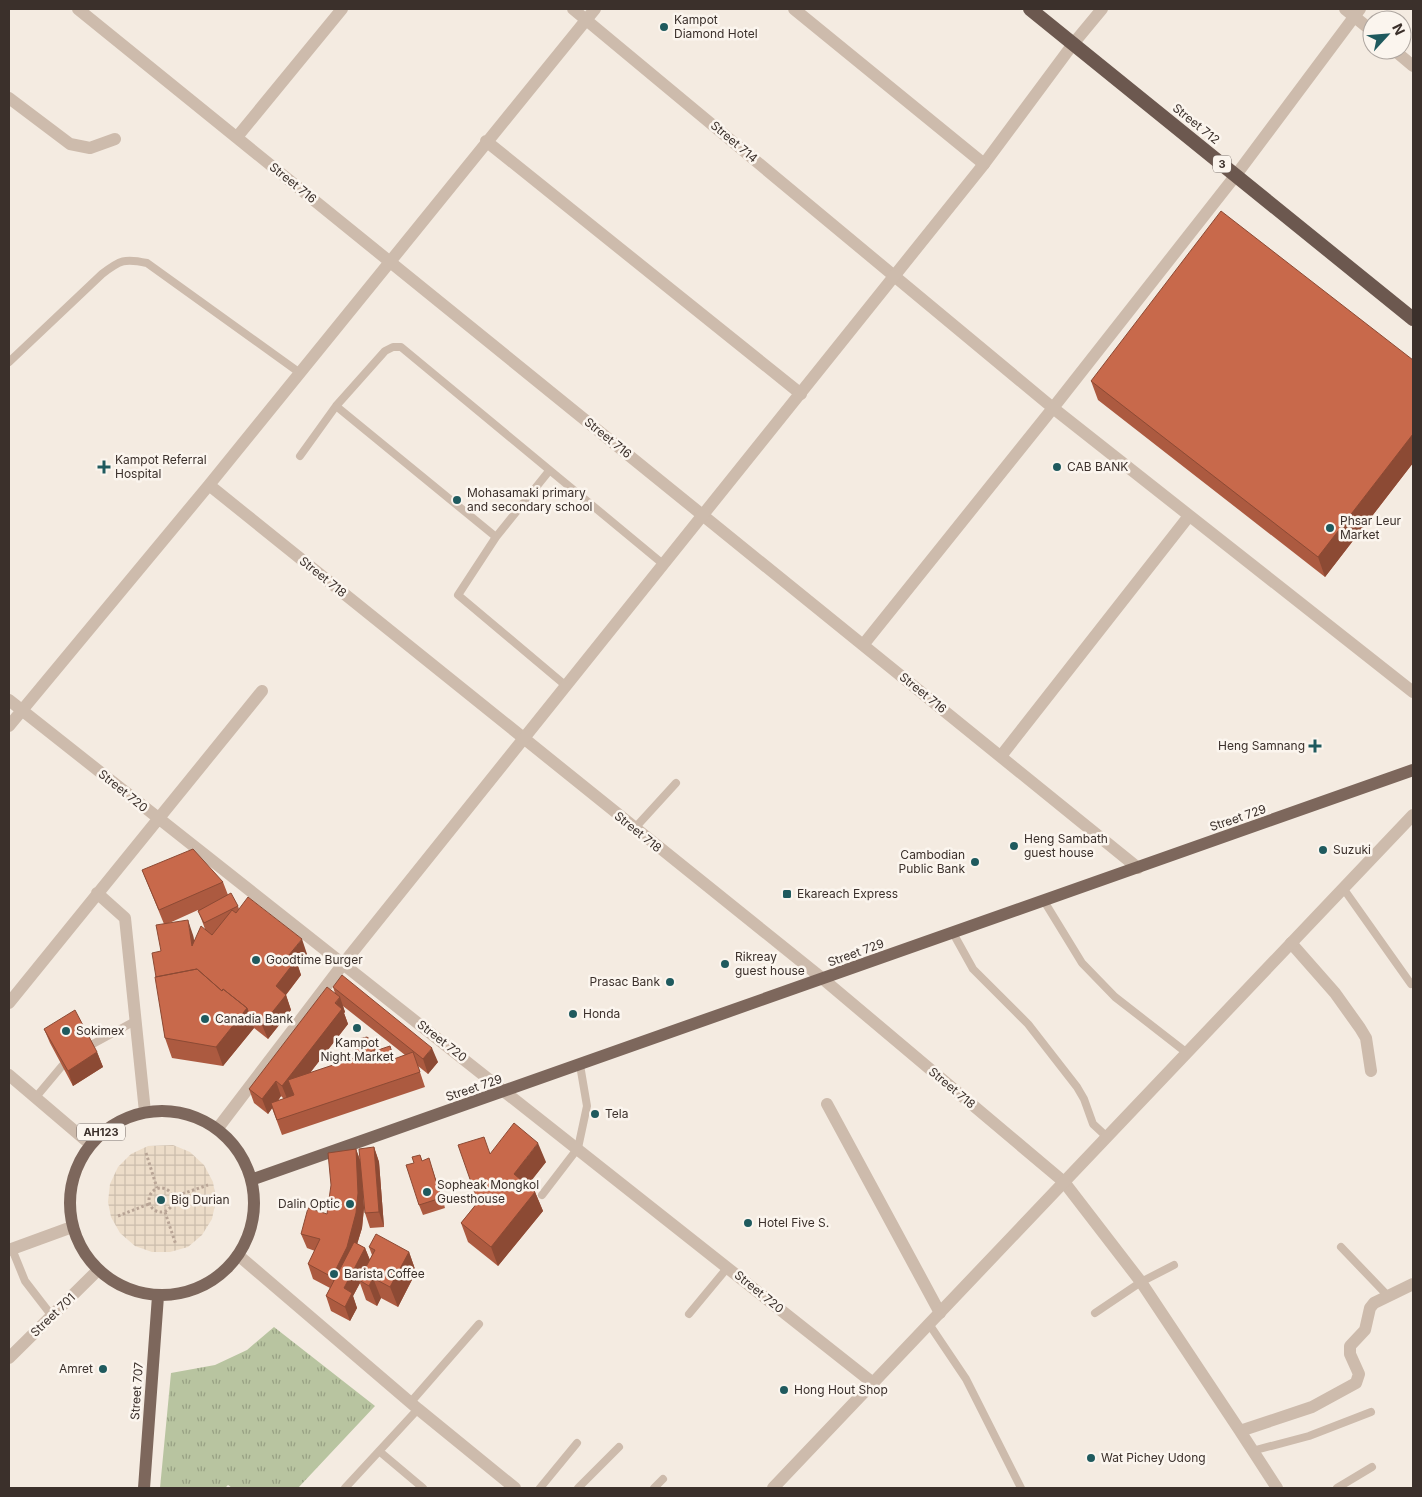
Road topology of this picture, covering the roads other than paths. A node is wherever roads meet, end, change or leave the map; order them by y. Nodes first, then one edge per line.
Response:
1 (78, 9) edge
2 (342, 9) edge
3 (573, 9) edge
4 (595, 9) edge
5 (794, 9) edge
6 (1030, 9) edge
7 (1102, 9) edge
8 (1353, 11) edge
9 (586, 19) junction
10 (1362, 20) edge
11 (1073, 44) junction
12 (9, 98) edge
13 (237, 137) junction
14 (114, 139) dead end
15 (486, 141) junction
16 (984, 164) junction
17 (1236, 175) junction
18 (390, 262) junction
19 (894, 275) junction
20 (1413, 319) edge
21 (9, 362) edge
22 (300, 373) junction
23 (801, 394) junction
24 (336, 406) junction
25 (1054, 408) junction
26 (300, 456) dead end
27 (549, 471) junction
28 (209, 485) junction
29 (704, 515) junction
30 (1189, 516) junction
31 (496, 538) junction
32 (663, 564) junction
33 (863, 644) junction
34 (565, 685) junction
35 (262, 691) dead end
36 (1413, 692) edge
37 (9, 700) edge
38 (22, 710) junction
39 (9, 726) edge
40 (522, 739) junction
41 (1001, 756) junction
42 (1413, 770) edge
43 (676, 783) dead end
44 (1413, 815) edge
45 (158, 819) junction
46 (634, 829) junction
47 (1138, 868) junction
48 (1343, 888) junction
49 (97, 893) junction
50 (1044, 901) junction
51 (953, 933) junction
52 (1291, 944) junction
53 (343, 964) junction
54 (823, 979) junction
55 (1412, 984) dead end
56 (9, 1002) edge
57 (136, 1021) junction
58 (91, 1044) edge
59 (1187, 1053) junction
60 (580, 1065) junction
61 (62, 1066) edge
62 (1371, 1072) dead end
63 (9, 1075) edge
64 (506, 1091) junction
65 (36, 1097) junction
66 (827, 1104) dead end
67 (145, 1112) junction
68 (218, 1128) junction
69 (1107, 1138) junction
70 (90, 1144) junction
71 (578, 1148) junction
72 (251, 1180) junction
73 (1064, 1182) junction
74 (542, 1195) dead end
75 (72, 1227) junction
76 (1341, 1247) dead end
77 (10, 1249) edge
78 (238, 1255) junction
79 (1174, 1265) dead end
80 (728, 1267) junction
81 (98, 1271) junction
82 (1140, 1282) junction
83 (1413, 1284) edge
84 (158, 1296) junction
85 (1388, 1296) junction
86 (940, 1313) junction
87 (1095, 1313) dead end
88 (690, 1314) dead end
89 (52, 1316) junction
90 (479, 1324) dead end
91 (929, 1324) junction
92 (9, 1358) edge
93 (873, 1383) junction
94 (414, 1406) junction
95 (1371, 1412) dead end
96 (1240, 1431) junction
97 (577, 1443) dead end
98 (619, 1447) dead end
99 (1252, 1450) junction
100 (379, 1451) junction
101 (1372, 1467) dead end
102 (662, 1479) dead end
103 (144, 1488) edge
104 (345, 1488) edge
105 (423, 1488) edge
106 (516, 1488) edge
107 (540, 1488) edge
108 (578, 1488) edge
109 (654, 1488) edge
110 (773, 1488) edge
111 (1021, 1488) edge
112 (1277, 1488) edge
113 (1337, 1488) edge

1 - 13 street, Street 716
2 - 13 street
3 - 9 street, Street 714
4 - 9 street
5 - 16 street
6 - 11 highway, Street 712 / 3
7 - 11 street
8 - 10 street
8 - 17 street
9 - 15 street
9 - 19 street, Street 714
11 - 16 street
11 - 17 highway, Street 712 / 3
12 - 14 street
13 - 18 street, Street 716
15 - 18 street
15 - 23 street
16 - 19 street
17 - 20 highway, Street 712 / 3
17 - 25 street
18 - 22 street
18 - 29 street, Street 716
19 - 23 street
19 - 25 street, Street 714
21 - 22 lane
22 - 28 street
23 - 29 street
24 - 26 lane
24 - 27 lane
24 - 31 lane
25 - 30 street, Street 714
25 - 33 street
27 - 31 lane
27 - 32 lane
28 - 38 street
28 - 40 street, Street 718
29 - 32 street
29 - 33 street, Street 716
30 - 36 street, Street 714
30 - 41 street
31 - 34 lane
32 - 34 street
33 - 41 street, Street 716
34 - 40 street
35 - 45 street
37 - 38 street, Street 720
38 - 39 street
38 - 45 street, Street 720
40 - 46 street, Street 718
40 - 53 street
41 - 47 street, Street 716
42 - 47 main road, Street 729
43 - 46 lane
44 - 48 street
45 - 49 street
45 - 53 street, Street 720
46 - 54 street, Street 718
47 - 50 main road, Street 729
48 - 52 street
48 - 55 lane
49 - 56 street
49 - 57 street
50 - 51 main road, Street 729
50 - 59 lane
51 - 54 main road, Street 729
51 - 69 lane
52 - 59 street
52 - 62 street
53 - 64 street, Street 720
53 - 68 street
54 - 60 main road, Street 729
54 - 73 street, Street 718
57 - 58 lane
57 - 67 street
59 - 69 street
60 - 64 main road, Street 729
60 - 71 lane
61 - 65 lane
63 - 65 street
64 - 71 street, Street 720
64 - 72 main road, Street 729
65 - 70 street
66 - 86 street
67 - 68 main road, AH123
67 - 70 main road, AH123
68 - 72 main road, AH123
69 - 73 street
70 - 75 main road, AH123
71 - 74 lane
71 - 80 street, Street 720
72 - 78 main road, AH123
73 - 82 street, Street 718
73 - 86 street
75 - 77 street
75 - 81 main road, AH123
76 - 85 lane
77 - 89 lane
78 - 84 main road, AH123
78 - 94 street
79 - 82 lane
80 - 88 lane
80 - 93 street, Street 720
81 - 84 main road, AH123
81 - 89 street, Street 701
82 - 87 lane
82 - 96 street, Street 718
83 - 85 street
84 - 103 main road, Street 707
85 - 96 street
86 - 91 street
89 - 92 street, Street 701
90 - 94 lane
91 - 93 street
91 - 111 lane
93 - 110 street
94 - 100 lane
94 - 106 street
95 - 99 lane
96 - 99 street, Street 718
97 - 107 lane
98 - 108 lane
99 - 112 street, Street 718
100 - 104 lane
100 - 105 lane
101 - 113 lane
102 - 109 lane

